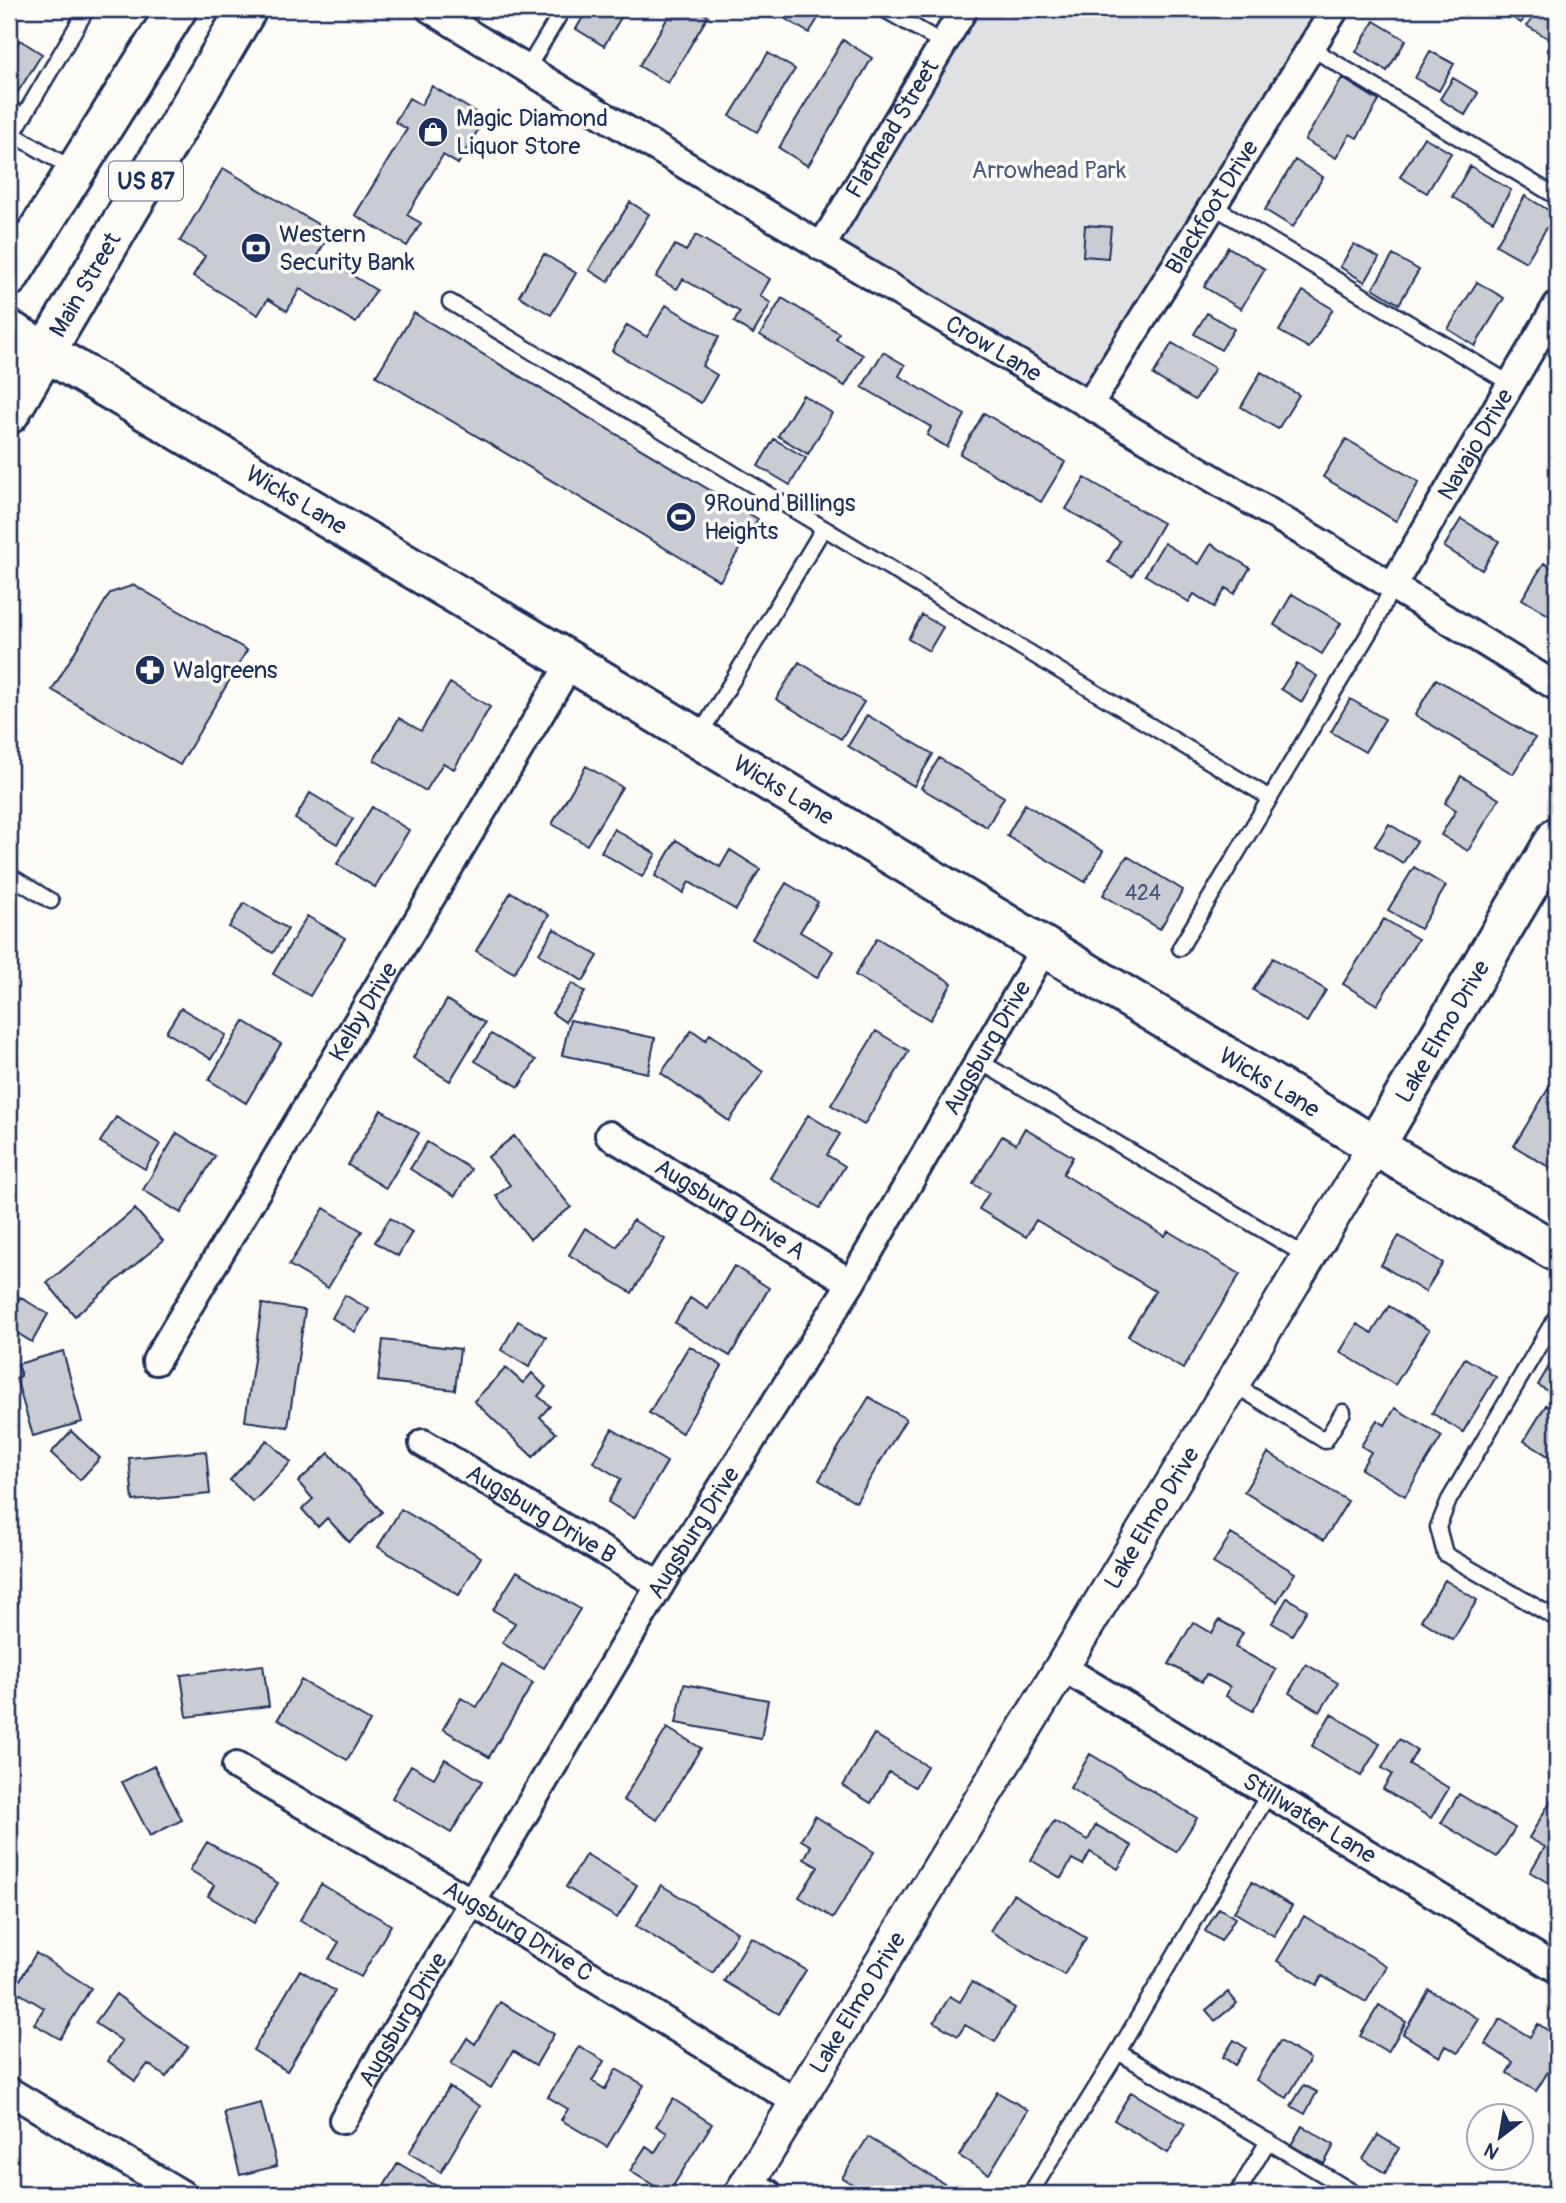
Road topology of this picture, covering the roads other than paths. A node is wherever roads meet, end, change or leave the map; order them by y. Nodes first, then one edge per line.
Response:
1 (87, 9) edge
2 (177, 9) edge
3 (247, 9) edge
4 (430, 9) edge
5 (564, 9) edge
6 (883, 9) edge
7 (964, 9) edge
8 (1335, 9) edge
9 (943, 43) junction
10 (1311, 48) junction
11 (527, 69) junction
12 (9, 108) edge
13 (23, 117) junction
14 (11, 137) edge
15 (76, 170) junction
16 (1557, 197) edge
17 (1213, 206) junction
18 (821, 247) junction
19 (9, 277) edge
20 (450, 302) dead end
21 (1557, 305) edge
22 (9, 330) edge
23 (45, 353) junction
24 (1511, 384) junction
25 (1089, 405) junction
26 (9, 414) edge
27 (823, 530) junction
28 (1393, 585) junction
29 (571, 662) junction
30 (1557, 687) edge
31 (698, 739) junction
32 (1270, 798) junction
33 (1557, 837) edge
34 (9, 875) edge
35 (51, 901) dead end
36 (1045, 947) junction
37 (1180, 948) dead end
38 (979, 1061) junction
39 (609, 1135) dead end
40 (1375, 1146) junction
41 (1557, 1252) edge
42 (1308, 1257) junction
43 (851, 1283) junction
44 (1557, 1315) edge
45 (156, 1361) dead end
46 (1232, 1383) junction
47 (1343, 1412) dead end
48 (423, 1443) dead end
49 (660, 1585) junction
50 (1557, 1619) edge
51 (1062, 1667) junction
52 (236, 1766) dead end
53 (1269, 1793) junction
54 (472, 1902) junction
55 (1557, 1969) edge
56 (1118, 2052) junction
57 (9, 2091) edge
58 (796, 2102) junction
59 (343, 2120) dead end
60 (1268, 2141) junction
61 (753, 2190) edge
62 (182, 2194) edge
63 (1030, 2194) edge
64 (1237, 2194) edge
65 (1356, 2194) edge

1 - 13 lane
2 - 15 main road, US 87
3 - 23 main road, Main Street / US 87
4 - 11 street, Crow Lane
5 - 11 lane
6 - 9 lane
7 - 9 street, Flathead Street
8 - 10 street, Blackfoot Drive
9 - 18 street, Flathead Street
10 - 16 lane
10 - 17 street, Blackfoot Drive
11 - 18 street, Crow Lane
12 - 13 lane
13 - 14 lane
14 - 15 lane
15 - 19 main road, US 87
17 - 24 lane
17 - 25 street, Blackfoot Drive
18 - 25 street, Crow Lane
20 - 27 lane
21 - 24 street, Navajo Drive
22 - 23 main road, Wicks Lane
23 - 26 main road, Main Street / US 87
23 - 29 main road, Wicks Lane
24 - 28 street, Navajo Drive
25 - 28 street, Crow Lane
27 - 31 lane
27 - 32 lane
28 - 30 street, Crow Lane
28 - 32 lane
29 - 31 main road, Wicks Lane
29 - 45 street, Kelby Drive
31 - 36 main road, Wicks Lane
32 - 37 lane
33 - 40 main road, Lake Elmo Drive
34 - 35 lane
36 - 38 street, Augsburg Drive
36 - 40 main road, Wicks Lane
38 - 42 lane
38 - 43 street, Augsburg Drive
39 - 43 street, Augsburg Drive A
40 - 41 main road, Wicks Lane
40 - 42 street, Lake Elmo Drive
42 - 46 street, Lake Elmo Drive
43 - 49 street, Augsburg Drive
44 - 50 lane
46 - 47 lane
46 - 51 street, Lake Elmo Drive
48 - 49 street, Augsburg Drive B
49 - 54 street, Augsburg Drive
51 - 53 street, Stillwater Lane
51 - 58 street, Lake Elmo Drive
52 - 54 street, Augsburg Drive C
53 - 55 street, Stillwater Lane
53 - 56 lane
54 - 58 street, Augsburg Drive C
54 - 59 street, Augsburg Drive
56 - 60 lane
56 - 63 lane
57 - 62 street
58 - 61 street, Lake Elmo Drive
60 - 64 lane
60 - 65 lane

